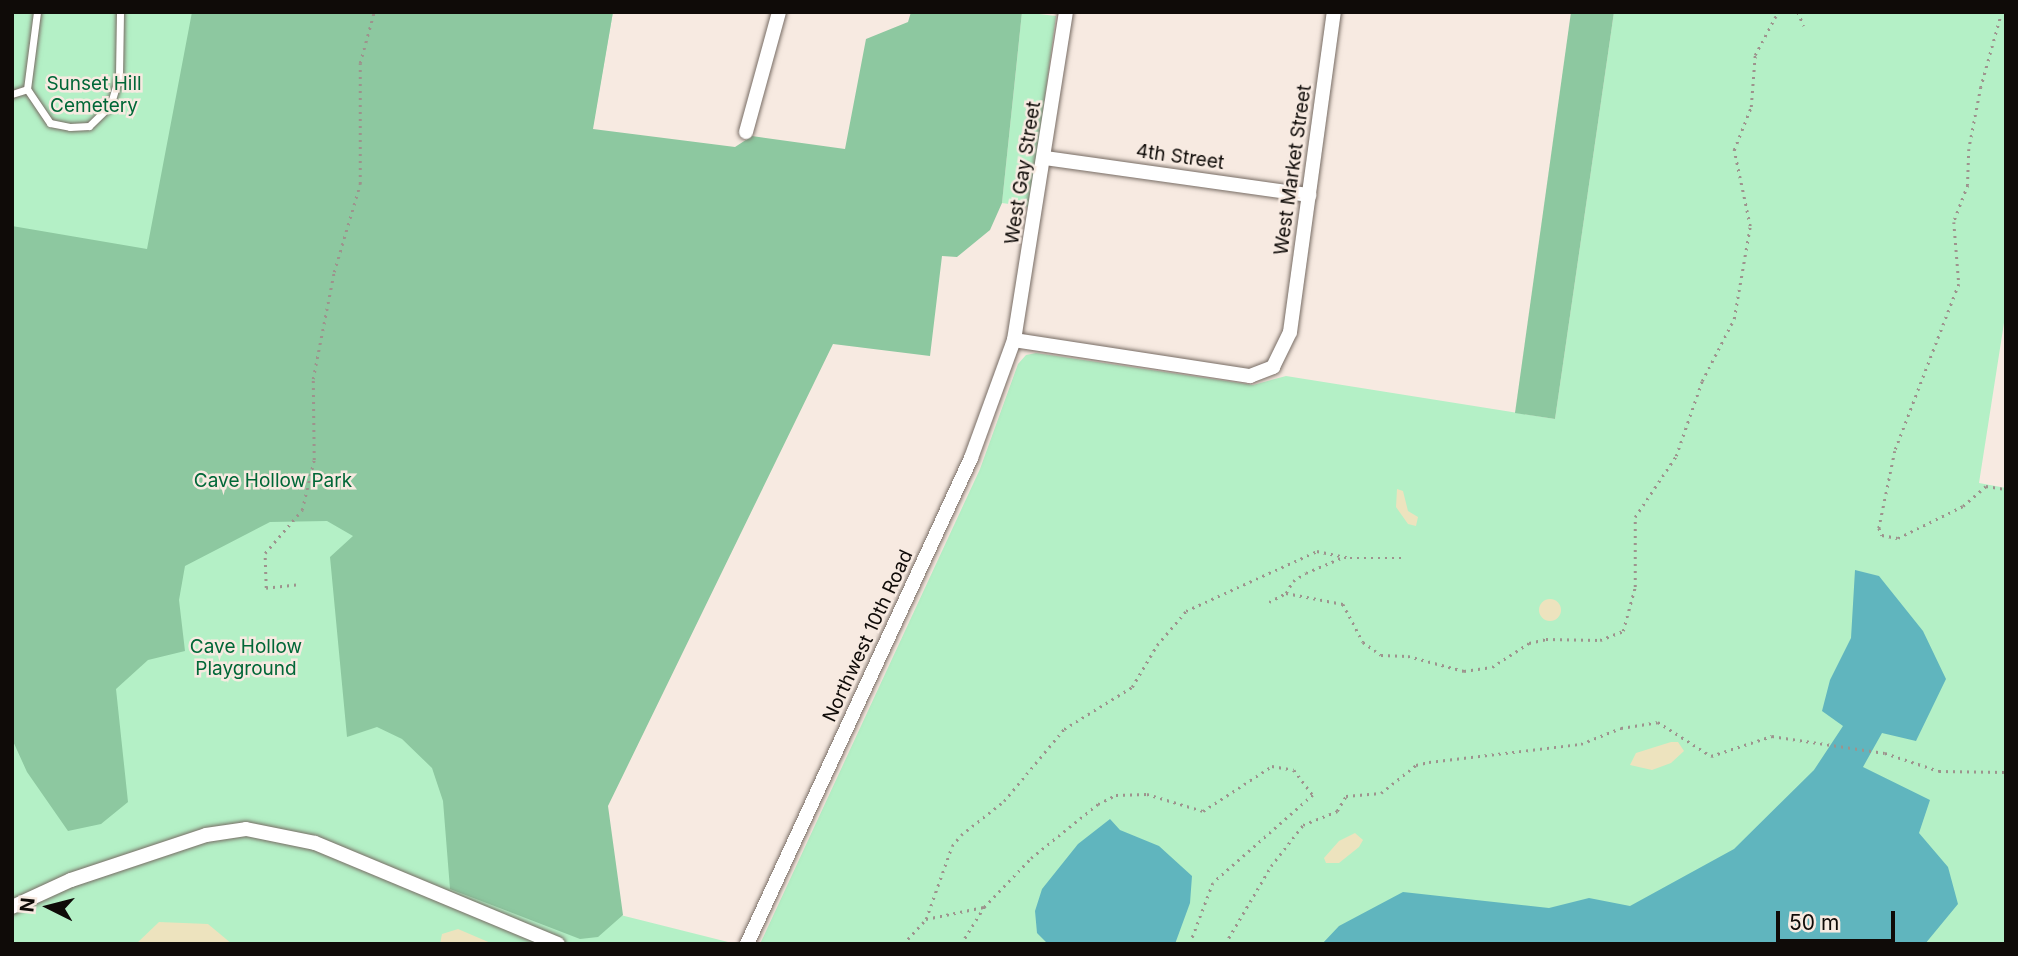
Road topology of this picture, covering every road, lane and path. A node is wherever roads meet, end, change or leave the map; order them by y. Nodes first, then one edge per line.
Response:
1 (37, 12) edge
2 (120, 12) edge
3 (374, 12) edge
4 (779, 12) edge
5 (1066, 12) edge
6 (1334, 12) edge
7 (1778, 12) edge
8 (1798, 12) edge
9 (2002, 12) edge
10 (1804, 26) dead end
11 (27, 89) junction
12 (12, 94) edge
13 (746, 132) dead end
14 (1045, 158) junction
15 (1309, 195) junction
16 (1014, 340) junction
17 (2006, 489) edge
18 (1346, 557) junction
19 (1402, 558) dead end
20 (296, 585) dead end
21 (1286, 593) junction
22 (1269, 603) dead end
23 (2006, 772) edge
24 (12, 906) edge
25 (984, 907) junction
26 (926, 919) junction
27 (558, 944) edge
28 (747, 944) edge
29 (903, 944) edge
30 (961, 944) edge
31 (1190, 944) edge
32 (1225, 944) edge

1 - 11 lane
2 - 11 lane
3 - 20 path
4 - 13 street
5 - 14 street, West Gay Street
6 - 15 street, West Market Street
7 - 21 path
8 - 10 path
9 - 17 path
11 - 12 lane
14 - 15 street, 4th Street
14 - 16 street, West Gay Street
15 - 16 street, West Market Street
16 - 28 street, Northwest 10th Road
18 - 19 path
18 - 21 path
18 - 26 path
21 - 22 path
23 - 32 path
24 - 27 street
25 - 26 path
25 - 30 path
25 - 31 path
26 - 29 path

